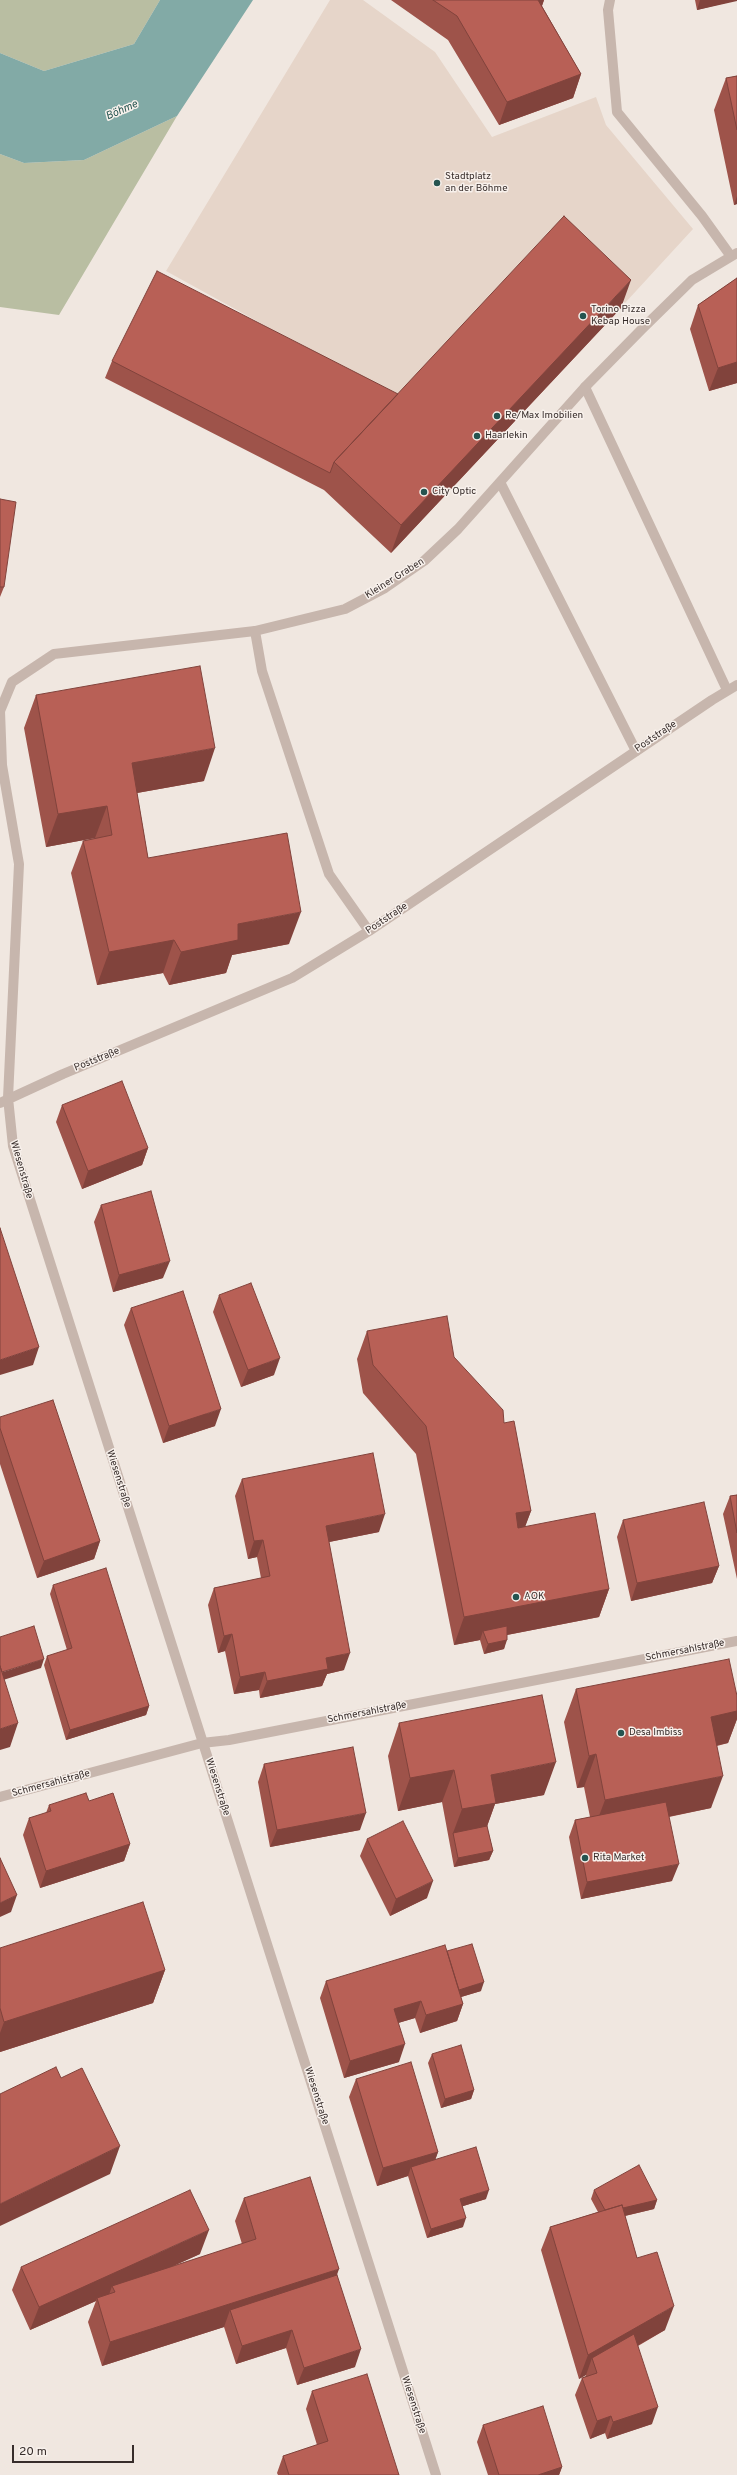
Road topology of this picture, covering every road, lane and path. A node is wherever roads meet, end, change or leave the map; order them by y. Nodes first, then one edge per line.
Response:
1 (610, 0) edge
2 (734, 254) edge
3 (585, 387) junction
4 (501, 484) junction
5 (255, 631) junction
6 (737, 685) edge
7 (727, 690) junction
8 (636, 751) junction
9 (369, 931) junction
10 (4, 1100) edge
11 (737, 1641) edge
12 (202, 1743) junction
13 (0, 1797) edge
14 (436, 2475) edge

1 - 2 street
2 - 3 street, Kleiner Graben
3 - 4 street, Kleiner Graben
3 - 7 street
4 - 5 street, Kleiner Graben
4 - 8 street
5 - 9 street
5 - 10 street, Kleiner Graben
6 - 7 street, Poststraße
7 - 8 street, Poststraße
8 - 9 street, Poststraße
9 - 10 street, Poststraße
10 - 12 street, Wiesenstraße
11 - 12 street, Schmersahlstraße
12 - 13 street, Schmersahlstraße
12 - 14 street, Wiesenstraße

